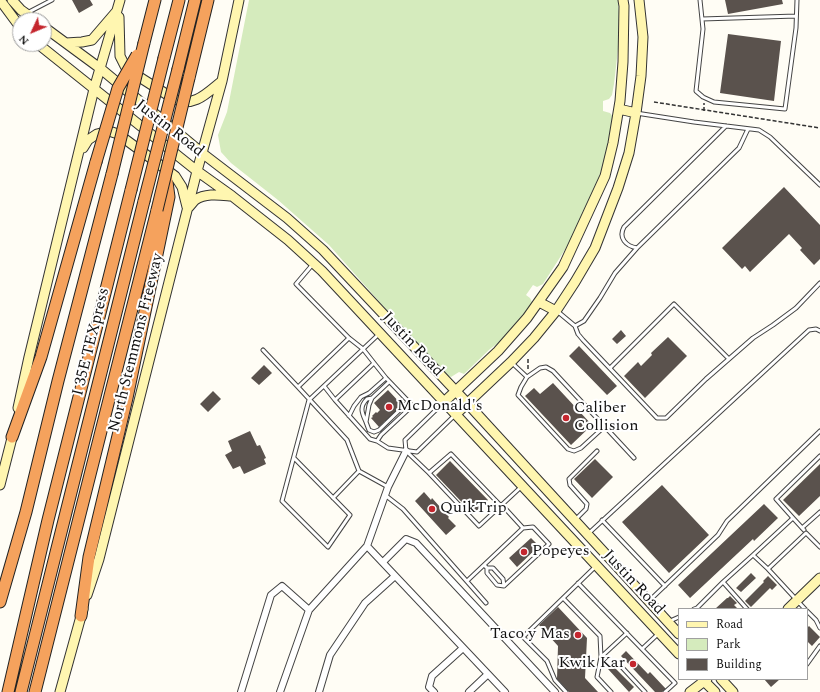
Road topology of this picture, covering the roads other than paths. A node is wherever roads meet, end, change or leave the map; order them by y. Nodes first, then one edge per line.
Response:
1 (0, 0) edge
2 (12, 0) edge
3 (52, 0) edge
4 (155, 0) edge
5 (179, 0) edge
6 (195, 0) edge
7 (208, 0) edge
8 (239, 0) edge
9 (623, 0) edge
10 (639, 0) edge
11 (700, 0) edge
12 (797, 0) edge
13 (119, 4) edge
14 (24, 12) edge
15 (30, 12) edge
16 (12, 16) edge
17 (796, 16) junction
18 (702, 19) junction
19 (52, 33) edge
20 (144, 42) junction
21 (66, 43) junction
22 (48, 52) edge
23 (101, 69) junction
24 (222, 81) junction
25 (94, 89) junction
26 (618, 109) junction
27 (636, 114) junction
28 (726, 126) junction
29 (748, 129) junction
30 (202, 153) junction
31 (79, 154) junction
32 (197, 171) junction
33 (166, 172) junction
34 (820, 185) edge
35 (232, 196) junction
36 (187, 209) junction
37 (637, 248) junction
38 (314, 263) junction
39 (820, 283) edge
40 (539, 302) junction
41 (556, 311) junction
42 (575, 326) junction
43 (820, 331) edge
44 (380, 333) junction
45 (349, 338) junction
46 (263, 350) dead end
47 (362, 350) junction
48 (729, 359) junction
49 (512, 362) junction
50 (374, 363) junction
51 (610, 368) junction
52 (527, 377) junction
53 (386, 378) junction
54 (390, 382) junction
55 (324, 386) junction
56 (298, 387) junction
57 (455, 391) junction
58 (372, 398) junction
59 (309, 400) junction
60 (336, 400) junction
61 (408, 402) junction
62 (444, 402) junction
63 (467, 404) junction
64 (456, 414) junction
65 (349, 416) junction
66 (366, 422) junction
67 (604, 427) junction
68 (820, 431) edge
69 (12, 437) junction
70 (377, 441) junction
71 (406, 451) junction
72 (597, 452) dead end
73 (820, 456) edge
74 (294, 458) junction
75 (634, 458) dead end
76 (358, 471) junction
77 (429, 473) junction
78 (0, 485) edge
79 (522, 486) junction
80 (388, 488) junction
81 (385, 495) junction
82 (333, 498) junction
83 (501, 505) junction
84 (820, 512) edge
85 (793, 518) junction
86 (602, 520) junction
87 (575, 521) junction
88 (524, 528) junction
89 (802, 528) junction
90 (806, 533) junction
91 (587, 534) junction
92 (819, 545) edge
93 (367, 546) junction
94 (754, 555) junction
95 (383, 562) junction
96 (484, 565) junction
97 (597, 566) junction
98 (488, 568) junction
99 (768, 569) junction
100 (395, 576) junction
101 (820, 578) edge
102 (467, 582) junction
103 (723, 582) junction
104 (578, 583) junction
105 (504, 586) junction
106 (665, 586) junction
107 (563, 598) junction
108 (797, 600) junction
109 (0, 602) edge
110 (649, 602) junction
111 (486, 603) dead end
112 (697, 608) edge
113 (746, 608) edge
114 (789, 608) edge
115 (804, 608) edge
116 (309, 610) junction
117 (808, 612) edge
118 (811, 615) junction
119 (81, 616) junction
120 (678, 617) edge
121 (808, 617) edge
122 (668, 622) junction
123 (820, 628) edge
124 (659, 632) junction
125 (627, 633) junction
126 (678, 633) edge
127 (820, 646) edge
128 (463, 648) junction
129 (642, 649) junction
130 (678, 653) edge
131 (601, 657) junction
132 (618, 663) dead end
133 (808, 663) edge
134 (488, 674) junction
135 (705, 680) edge
136 (722, 680) edge
137 (8, 692) edge
138 (21, 692) edge
139 (35, 692) edge
140 (60, 692) edge
141 (241, 692) edge
142 (280, 692) edge
143 (319, 692) edge
144 (434, 692) edge
145 (469, 692) edge
146 (505, 692) edge
147 (554, 692) edge
148 (566, 692) edge
149 (611, 692) edge
150 (645, 692) edge
151 (665, 692) edge
152 (690, 692) edge
153 (715, 692) edge
154 (733, 692) edge

1 - 16 main road
2 - 14 main road
3 - 15 lane
4 - 20 highway
5 - 137 highway, bridge
6 - 138 highway, I 35E TEXpress, bridge
7 - 33 highway, North Stemmons Freeway, bridge
8 - 24 main road, North Stemmons Freeway
9 - 26 main road
10 - 27 main road
11 - 18 lane
12 - 17 lane
13 - 21 main road
13 - 23 main road
13 - 24 main road
17 - 18 lane
17 - 18 lane
19 - 21 main road, Justin Road
20 - 69 highway, bridge
20 - 109 highway, bridge
21 - 23 main road, Justin Road
22 - 25 main road, Justin Road
23 - 25 main road
23 - 30 main road, Justin Road
24 - 30 main road, North Stemmons Freeway
25 - 31 main road
25 - 32 main road, Justin Road
26 - 27 main road
26 - 40 main road
27 - 28 lane
27 - 41 main road
28 - 29 lane
28 - 37 lane
29 - 34 lane
29 - 37 lane
30 - 32 main road, North Stemmons Freeway
30 - 57 main road, Justin Road
31 - 36 main road
31 - 69 main road
32 - 35 main road, Justin Road
32 - 36 main road, North Stemmons Freeway
33 - 119 highway
33 - 139 highway, North Stemmons Freeway, bridge
35 - 36 main road
35 - 38 main road, Justin Road
36 - 119 main road, North Stemmons Freeway
37 - 42 lane
38 - 44 main road, Justin Road
38 - 45 lane
39 - 48 lane
40 - 41 main road
40 - 57 main road
41 - 42 lane
41 - 49 main road
42 - 51 lane
43 - 86 lane
44 - 47 lane
44 - 62 main road, Justin Road
45 - 47 lane
45 - 56 lane
46 - 56 lane
47 - 50 lane
47 - 55 lane
48 - 51 lane
48 - 51 lane
49 - 52 lane
49 - 63 main road
50 - 53 lane
50 - 60 lane
52 - 67 lane
52 - 67 lane
53 - 54 lane
53 - 65 lane
54 - 58 lane
54 - 61 lane
55 - 59 lane
55 - 60 lane
56 - 59 lane
57 - 62 main road
57 - 63 main road, Justin Road
58 - 66 lane
58 - 66 lane
59 - 74 lane
59 - 76 lane
60 - 65 lane
61 - 66 lane
61 - 70 lane
62 - 64 main road, Justin Road
62 - 71 lane
63 - 64 main road
63 - 87 main road, Justin Road
64 - 71 lane
64 - 79 main road, Justin Road
65 - 70 lane
67 - 75 lane
68 - 106 lane
69 - 78 main road
70 - 71 lane
71 - 77 lane
71 - 80 street
72 - 87 lane
73 - 85 lane
74 - 82 lane
74 - 82 lane
76 - 80 lane
76 - 82 lane
77 - 83 lane
77 - 83 lane
79 - 83 lane
79 - 97 main road, Justin Road
80 - 81 street
81 - 93 street
81 - 102 lane
83 - 88 lane
84 - 89 lane
85 - 89 lane
85 - 94 lane
86 - 91 lane
86 - 106 lane
87 - 91 main road, Justin Road
88 - 96 lane
88 - 105 lane
89 - 90 lane
90 - 92 lane
90 - 99 lane
91 - 110 main road, Justin Road
93 - 95 street
93 - 116 street
94 - 99 lane
94 - 103 lane
95 - 100 street
95 - 147 street
96 - 98 lane
96 - 102 lane
97 - 104 lane
97 - 124 main road, Justin Road
98 - 105 lane
98 - 105 lane
99 - 108 lane
100 - 128 street
100 - 143 street
101 - 108 main road
102 - 111 lane
103 - 112 lane
103 - 113 lane
104 - 107 lane
104 - 125 lane
106 - 110 lane
107 - 131 lane
107 - 148 lane
108 - 114 main road
108 - 115 lane
110 - 122 main road, Justin Road
116 - 141 street
116 - 142 street
117 - 118 lane
118 - 121 lane
118 - 123 lane
119 - 140 main road, North Stemmons Freeway
120 - 122 lane
122 - 126 main road, Justin Road
124 - 129 lane
124 - 130 main road, Justin Road
125 - 129 lane
125 - 131 lane
127 - 133 lane
128 - 134 street
128 - 144 street
129 - 151 lane
131 - 149 lane
132 - 150 lane
134 - 145 street
134 - 146 street
135 - 152 main road
135 - 153 main road
136 - 154 main road

